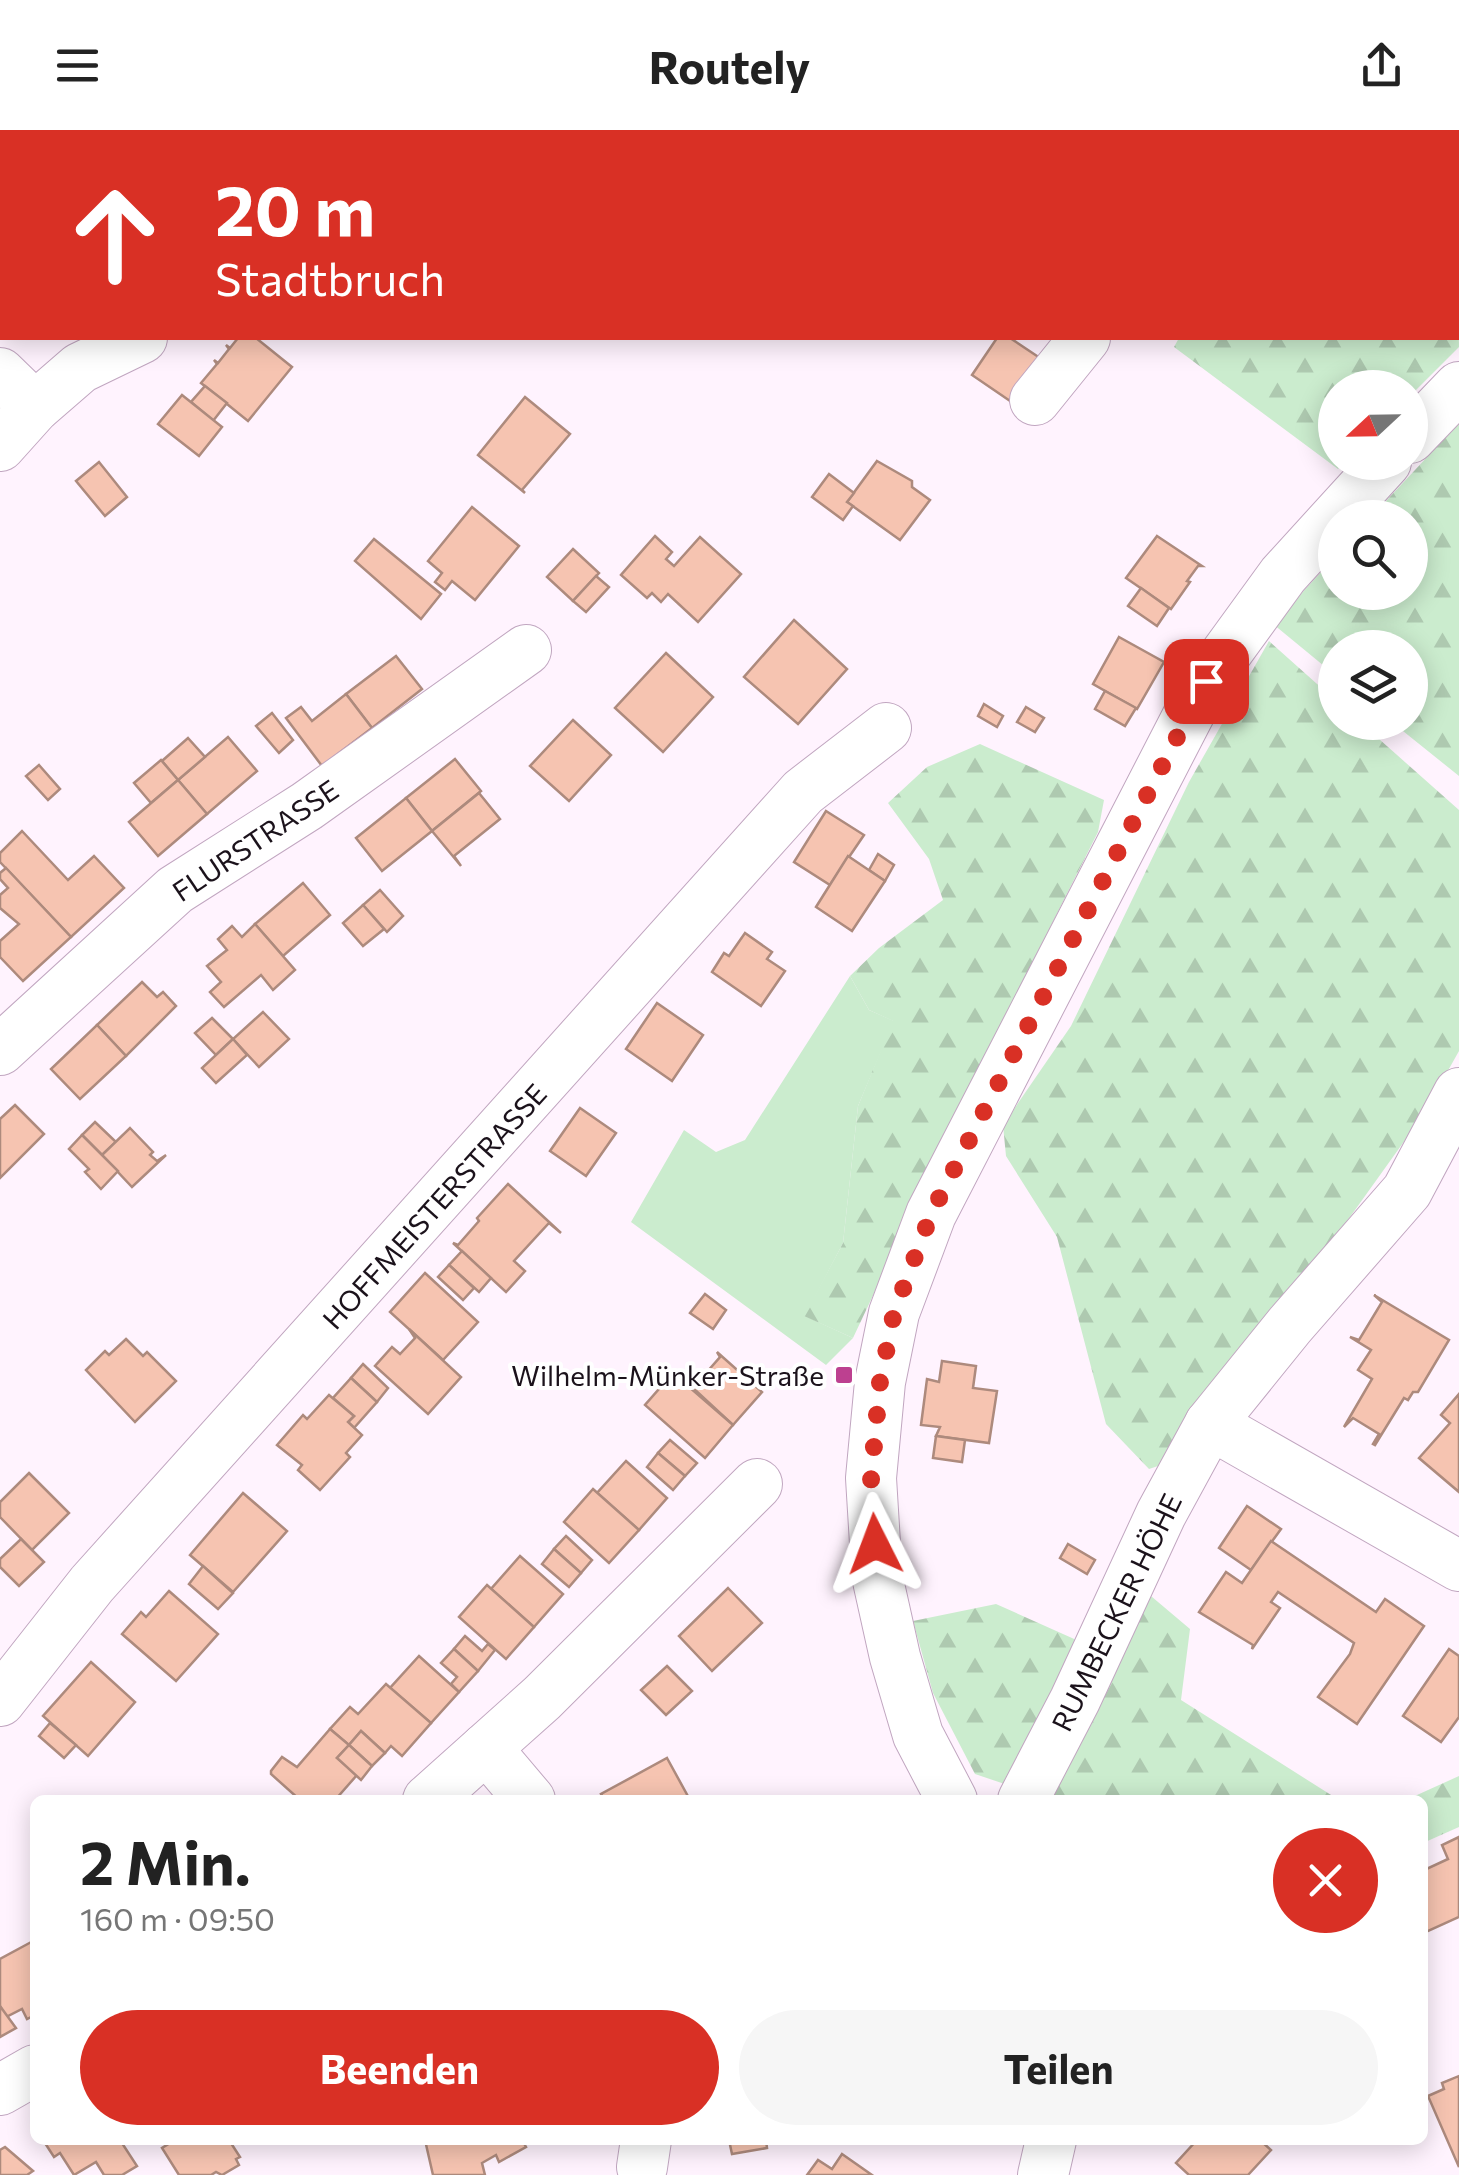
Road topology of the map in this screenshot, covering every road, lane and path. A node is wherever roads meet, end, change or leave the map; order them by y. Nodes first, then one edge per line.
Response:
1 (138, 340) edge
2 (1082, 340) edge
3 (1459, 387) edge
4 (18, 390) edge
5 (1035, 400) dead end
6 (1428, 419) edge
7 (0, 446) edge
8 (1370, 480) edge
9 (526, 650) dead end
10 (886, 728) dead end
11 (0, 1050) edge
12 (1459, 1094) edge
13 (1210, 1424) junction
14 (758, 1484) dead end
15 (1459, 1566) edge
16 (0, 1701) edge
17 (486, 1748) junction
18 (434, 1795) edge
19 (526, 1795) edge
20 (949, 1795) edge
21 (1025, 1795) edge
22 (30, 2073) edge
23 (0, 2090) edge
24 (1050, 2145) edge
25 (1043, 2175) edge

1 - 4 street
2 - 5 street
3 - 6 street
4 - 7 street
8 - 20 street
9 - 11 street, FLURSTRASSE
10 - 16 street, HOFFMEISTERSTRASSE
12 - 13 street, RUMBECKER HÖHE
13 - 15 street
13 - 21 street, RUMBECKER HÖHE
14 - 17 street
17 - 18 street
17 - 19 street
22 - 23 street
24 - 25 street

